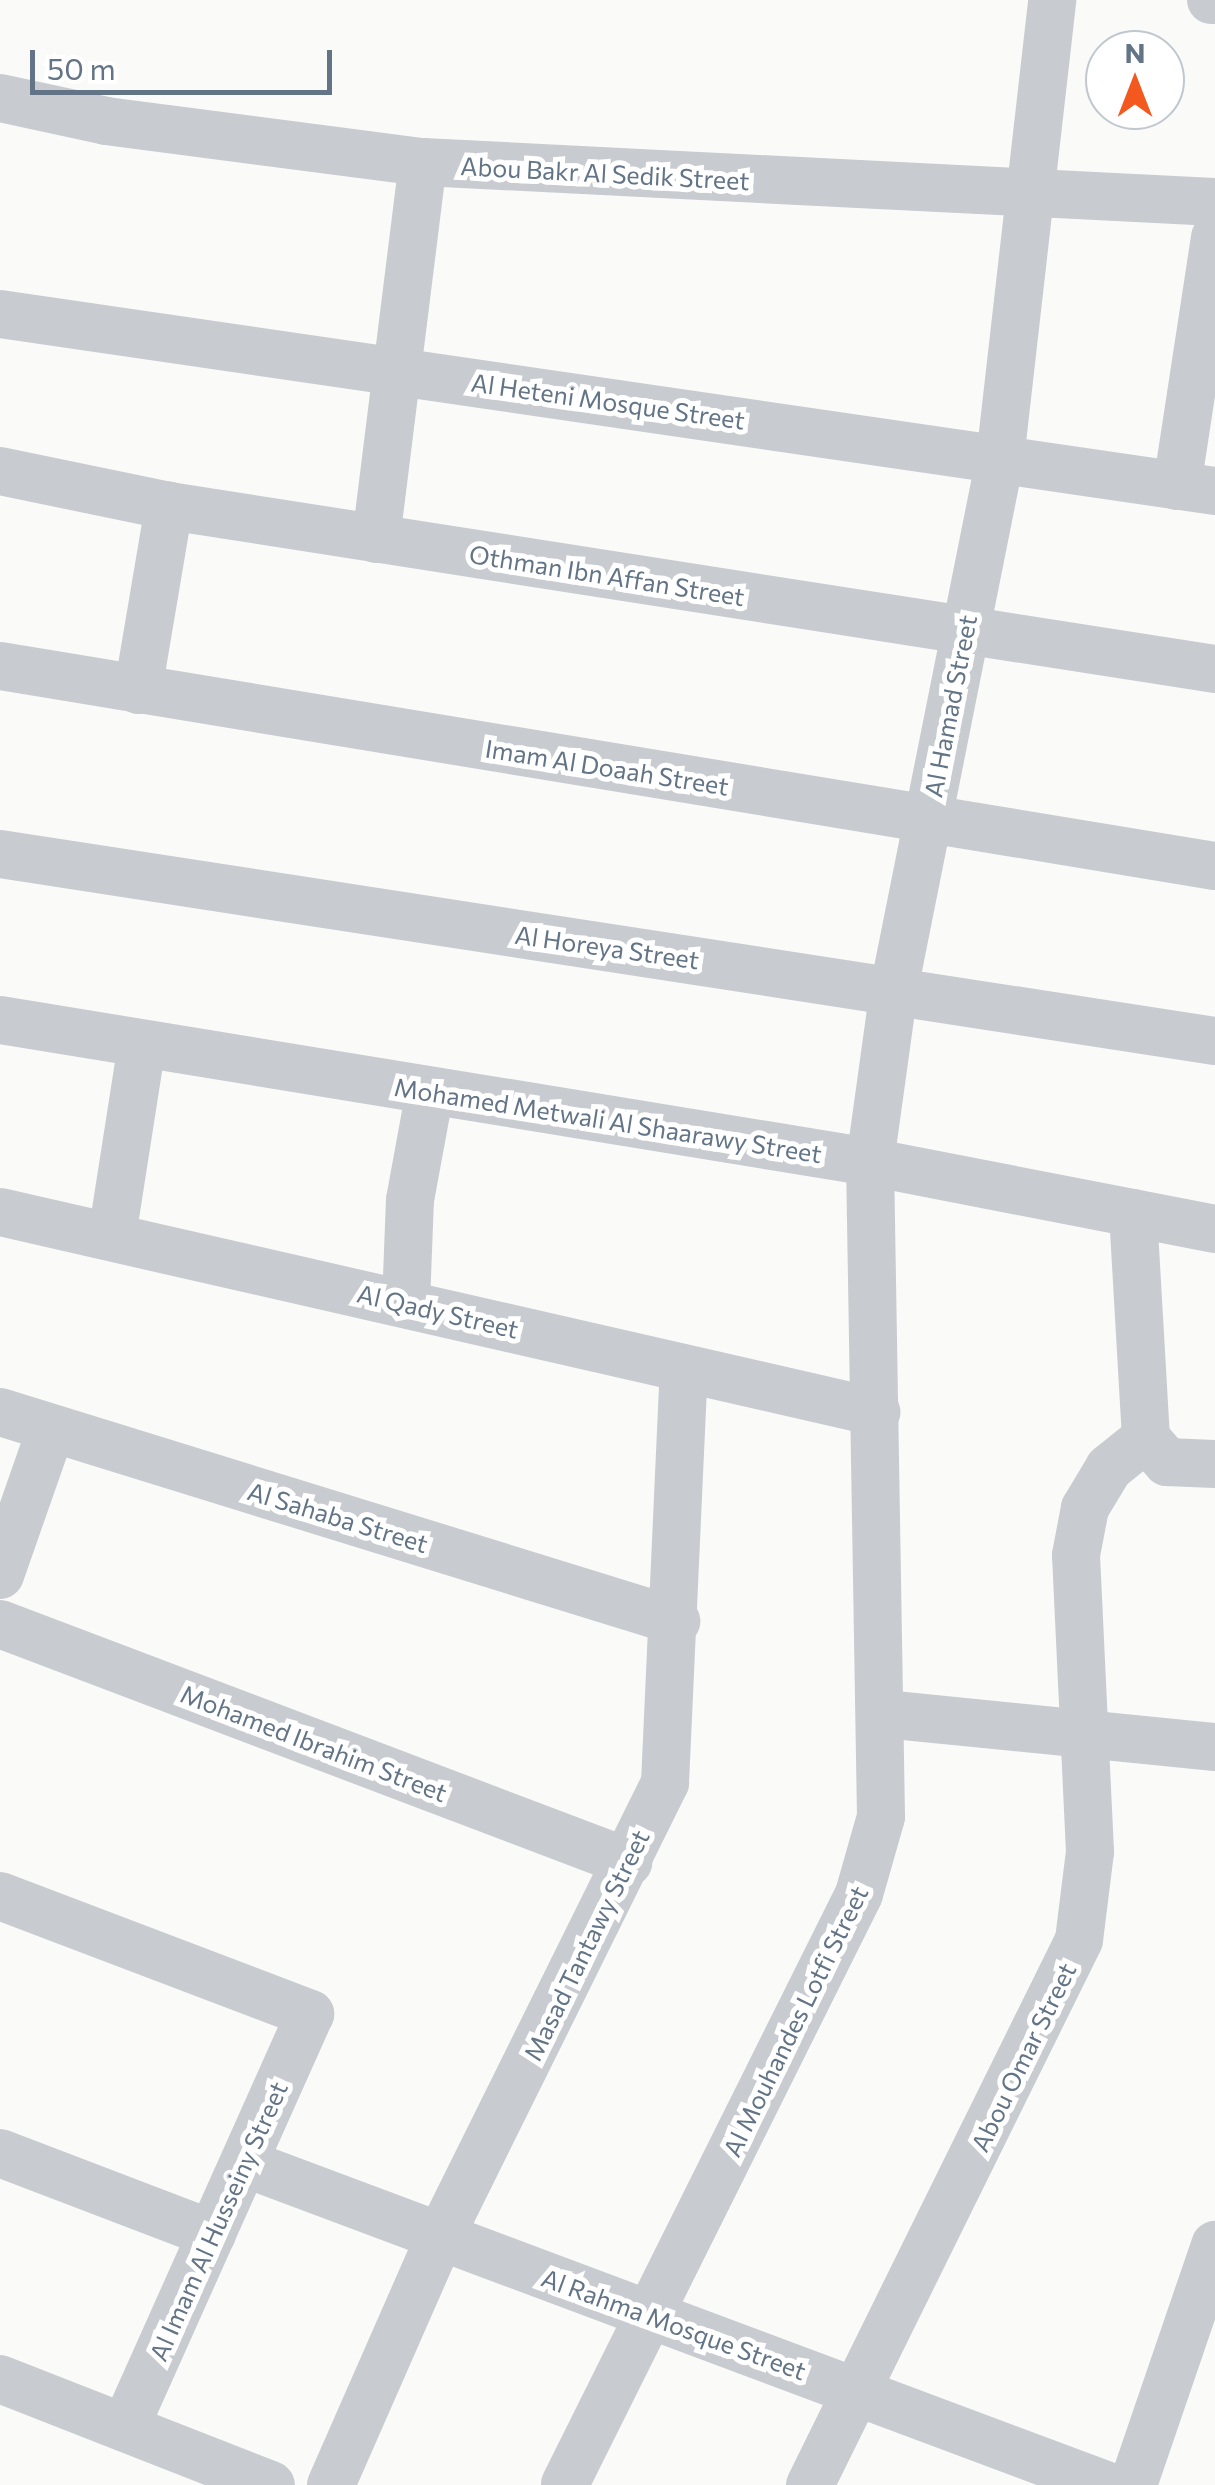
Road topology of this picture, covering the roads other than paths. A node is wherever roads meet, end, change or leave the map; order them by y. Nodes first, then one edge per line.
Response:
1 (1052, 0) edge
2 (0, 98) edge
3 (423, 162) junction
4 (1028, 193) junction
5 (1215, 202) edge
6 (1215, 237) edge
7 (0, 314) edge
8 (398, 370) junction
9 (1000, 460) junction
10 (0, 471) edge
11 (1196, 489) edge
12 (168, 506) junction
13 (376, 539) junction
14 (965, 630) junction
15 (0, 666) edge
16 (1215, 669) edge
17 (138, 690) junction
18 (928, 819) junction
19 (0, 854) edge
20 (1215, 866) edge
21 (894, 989) junction
22 (0, 1020) edge
23 (1215, 1042) edge
24 (142, 1044) junction
25 (430, 1091) junction
26 (870, 1162) junction
27 (0, 1212) edge
28 (1133, 1214) junction
29 (1215, 1229) edge
30 (112, 1236) junction
31 (406, 1303) junction
32 (684, 1368) junction
33 (0, 1412) edge
34 (876, 1412) junction
35 (51, 1430) junction
36 (1146, 1438) junction
37 (1215, 1464) edge
38 (0, 1575) edge
39 (676, 1620) junction
40 (0, 1624) edge
41 (884, 1714) junction
42 (1085, 1734) junction
43 (1215, 1746) edge
44 (628, 1862) junction
45 (0, 1896) edge
46 (0, 2153) edge
47 (244, 2163) junction
48 (212, 2234) junction
49 (440, 2237) junction
50 (1215, 2245) edge
51 (650, 2316) junction
52 (0, 2379) edge
53 (856, 2392) junction
54 (126, 2428) junction
55 (565, 2484) edge
56 (271, 2485) edge
57 (331, 2485) edge
58 (810, 2485) edge
59 (1105, 2485) edge
60 (1133, 2485) edge

1 - 4 street, Al Hamad Street
2 - 3 street, Abou Bakr Al Sedik Street
3 - 4 street, Abou Bakr Al Sedik Street
3 - 8 street
4 - 5 street, Abou Bakr Al Sedik Street
4 - 9 street, Al Hamad Street
6 - 11 street
7 - 8 street, Al Heteni Mosque Street
8 - 9 street, Al Heteni Mosque Street
8 - 13 street
9 - 11 street, Al Heteni Mosque Street
9 - 14 street, Al Hamad Street
10 - 12 street, Othman Ibn Affan Street
12 - 13 street, Othman Ibn Affan Street
12 - 17 street
13 - 14 street, Othman Ibn Affan Street
14 - 16 street, Othman Ibn Affan Street
14 - 18 street, Al Hamad Street
15 - 17 street, Imam Al Doaah Street
17 - 18 street, Imam Al Doaah Street
18 - 20 street, Imam Al Doaah Street
18 - 21 street, Al Hamad Street
19 - 21 street, Al Horeya Street
21 - 23 street, Al Horeya Street
21 - 26 street, Al Hamad Street
22 - 24 street, Mohamed Metwali Al Shaarawy Street
24 - 25 street, Mohamed Metwali Al Shaarawy Street
24 - 30 street
25 - 26 street, Mohamed Metwali Al Shaarawy Street
25 - 31 street
26 - 28 street, Mohamed Metwali Al Shaarawy Street
26 - 34 street, Al Hamad Street
27 - 30 street, Al Qady Street
28 - 29 street, Mohamed Metwali Al Shaarawy Street
28 - 36 street
30 - 31 street, Al Qady Street
31 - 32 street, Al Qady Street
32 - 34 street, Al Qady Street
32 - 39 street, Masad Tantawy Street
33 - 35 street, Al Sahaba Street
34 - 41 street, Al Mouhandes Lotfi Street
35 - 38 street
35 - 39 street, Al Sahaba Street
36 - 37 street
36 - 42 street, Abou Omar Street
39 - 44 street, Masad Tantawy Street
40 - 44 street, Mohamed Ibrahim Street
41 - 42 street
41 - 51 street, Al Mouhandes Lotfi Street
42 - 43 street
42 - 53 street, Abou Omar Street
44 - 49 street, Masad Tantawy Street
45 - 47 street, Al Imam Al Husseiny Street
46 - 48 street
47 - 48 street, Al Imam Al Husseiny Street
47 - 49 street, Al Rahma Mosque Street
48 - 54 street, Al Imam Al Husseiny Street
49 - 51 street, Al Rahma Mosque Street
49 - 57 street, Masad Tantawy Street
50 - 60 street
51 - 53 street, Al Rahma Mosque Street
51 - 55 street, Al Mouhandes Lotfi Street
52 - 54 street
53 - 58 street, Abou Omar Street
53 - 59 street, Al Rahma Mosque Street
54 - 56 street

